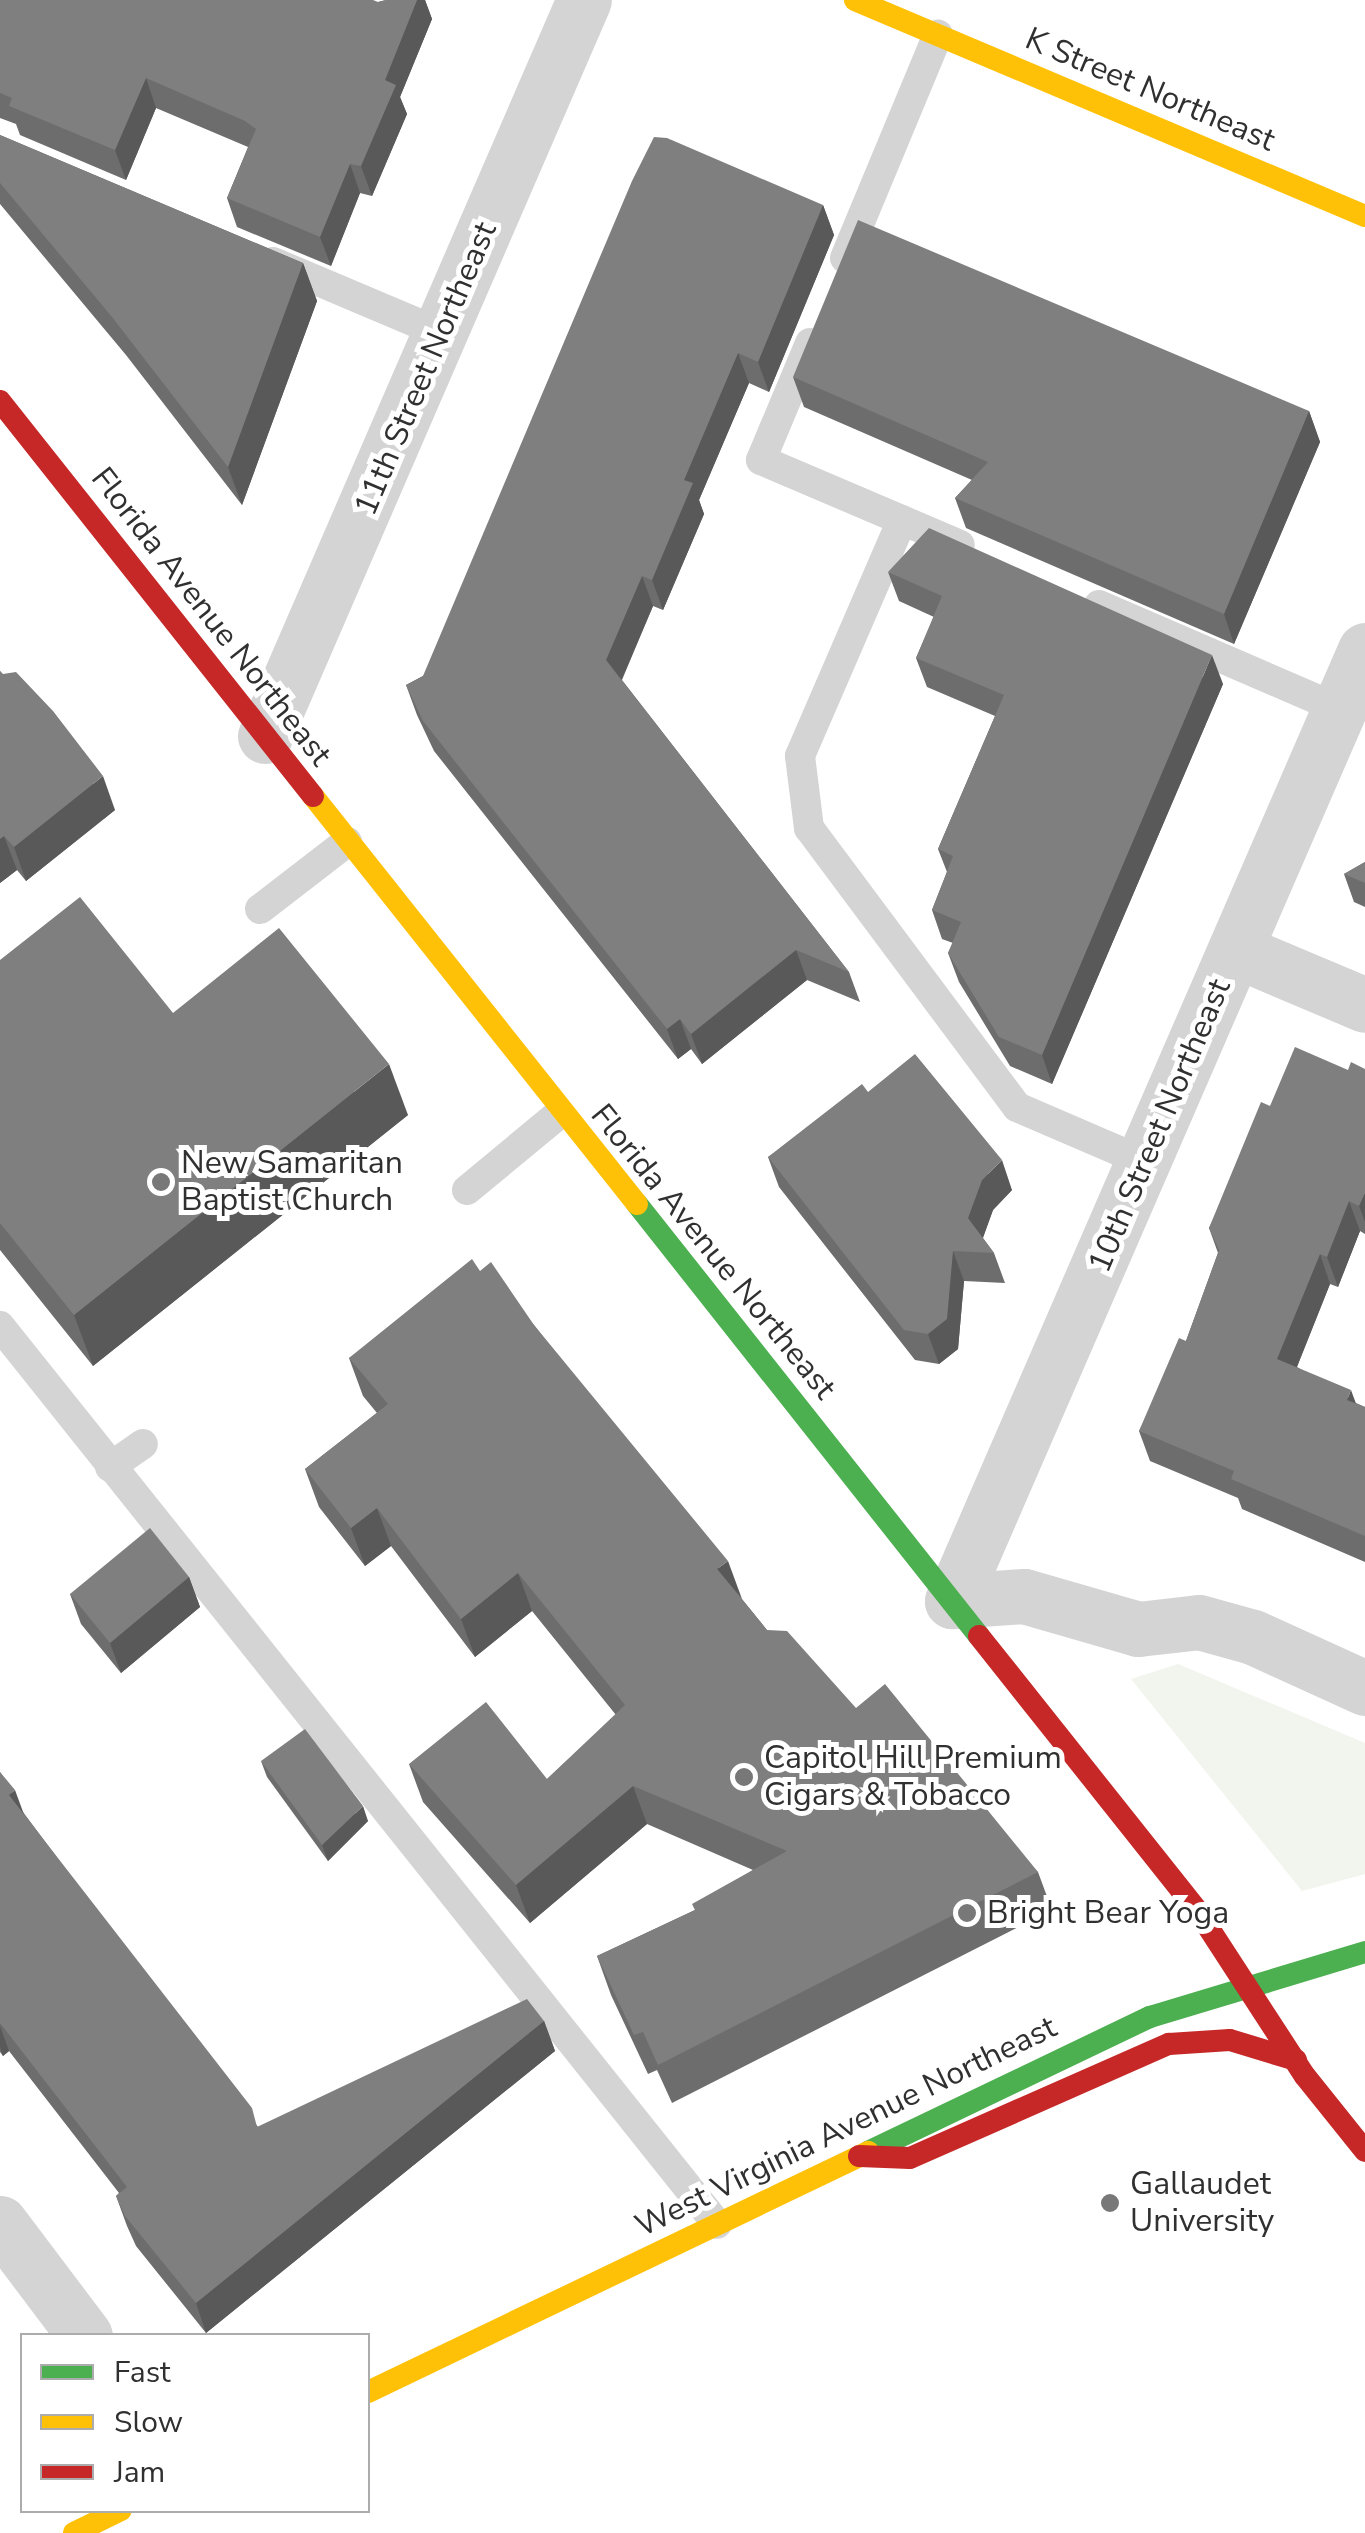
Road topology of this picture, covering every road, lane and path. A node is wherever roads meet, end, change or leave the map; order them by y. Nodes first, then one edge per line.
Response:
1 (584, 0) edge
2 (866, 2) edge
3 (938, 35) junction
4 (1365, 216) edge
5 (236, 246) edge
6 (441, 333) junction
7 (0, 401) edge
8 (902, 520) junction
9 (992, 559) edge
10 (1064, 590) edge
11 (1365, 650) edge
12 (1339, 709) junction
13 (265, 736) junction
14 (347, 842) junction
15 (260, 909) dead end
16 (1235, 950) junction
17 (1365, 1006) edge
18 (559, 1114) junction
19 (1145, 1162) junction
20 (467, 1190) dead end
21 (0, 1326) edge
22 (143, 1444) dead end
23 (110, 1467) junction
24 (952, 1601) junction
25 (1365, 1688) edge
26 (1365, 1952) edge
27 (1248, 1987) junction
28 (1296, 2060) junction
29 (1365, 2151) edge
30 (859, 2156) junction
31 (0, 2223) edge
32 (717, 2224) junction
33 (83, 2333) edge
34 (370, 2391) edge
35 (116, 2513) edge
36 (74, 2533) edge

1 - 6 street, 11th Street Northeast
2 - 3 main road, K Street Northeast
3 - 4 main road, K Street Northeast
3 - 8 lane
5 - 6 lane
6 - 13 street, 11th Street Northeast
7 - 13 main road, Florida Avenue Northeast
8 - 9 lane
8 - 19 lane
10 - 12 lane
11 - 12 street, 10th Street Northeast
12 - 16 street, 10th Street Northeast
13 - 14 main road, Florida Avenue Northeast
14 - 15 lane
14 - 18 main road, Florida Avenue Northeast
16 - 17 street
16 - 19 street, 10th Street Northeast
18 - 20 lane
18 - 24 main road, Florida Avenue Northeast
19 - 24 street, 10th Street Northeast
21 - 23 lane
22 - 23 lane
23 - 32 lane
24 - 25 street
24 - 27 main road, Florida Avenue Northeast
26 - 27 main road, West Virginia Avenue Northeast
27 - 28 main road, Florida Avenue Northeast
27 - 30 main road, West Virginia Avenue Northeast
28 - 29 main road, Florida Avenue Northeast
28 - 30 main road
30 - 32 main road, West Virginia Avenue Northeast
31 - 33 street
32 - 34 main road, West Virginia Avenue Northeast
35 - 36 main road

